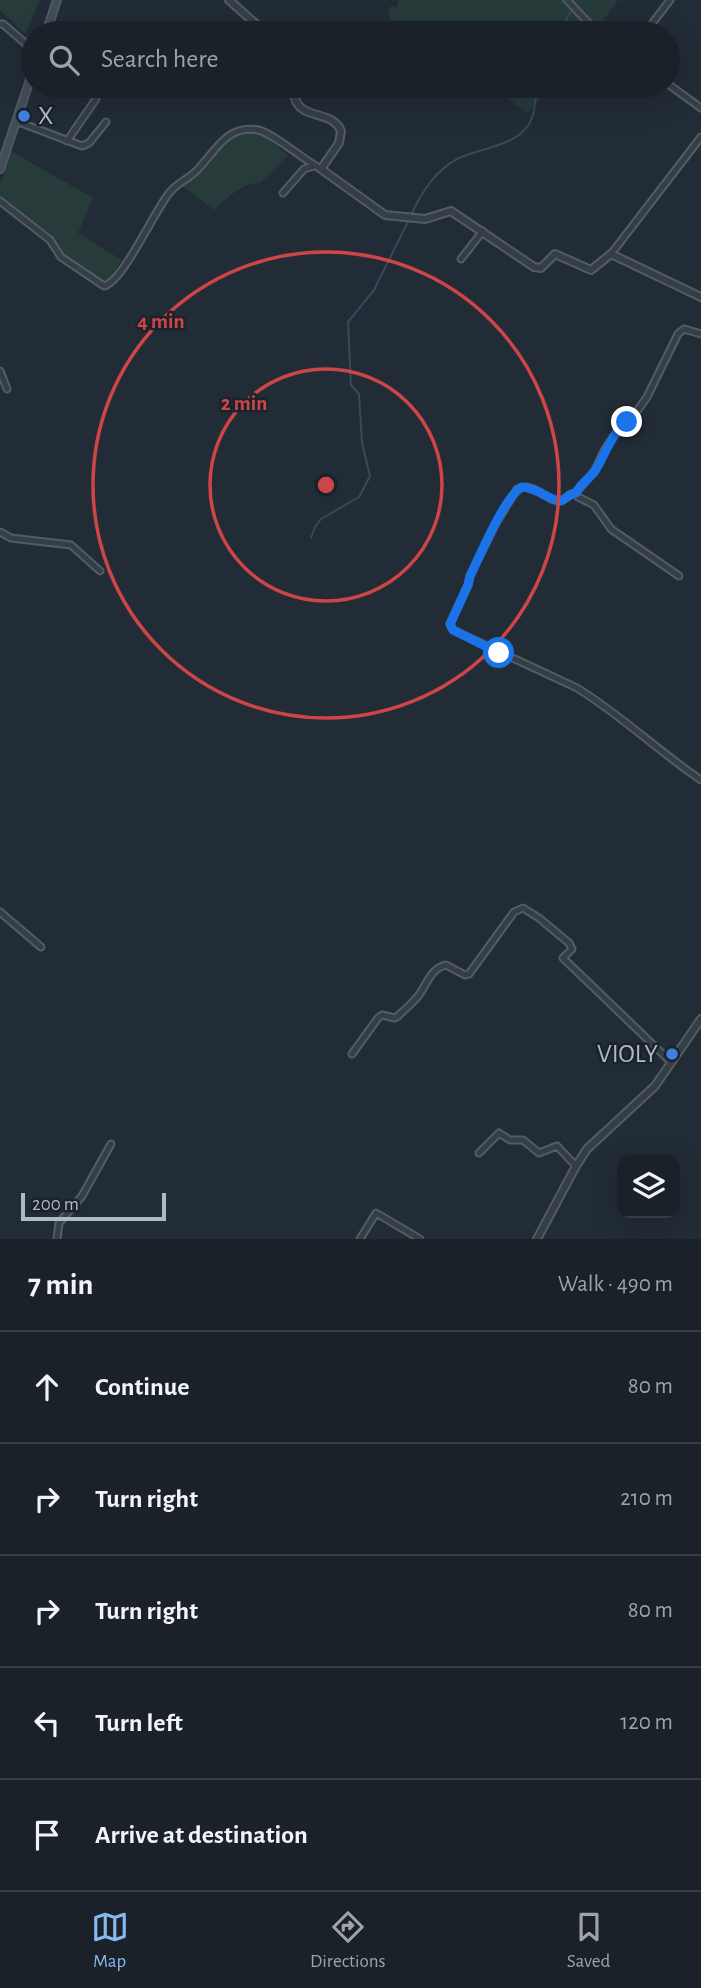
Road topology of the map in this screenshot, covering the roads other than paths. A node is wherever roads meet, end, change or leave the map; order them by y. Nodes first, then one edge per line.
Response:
1 (57, 0) edge
2 (229, 0) edge
3 (567, 0) edge
4 (670, 0) edge
5 (50, 21) edge
6 (254, 21) edge
7 (587, 21) edge
8 (654, 21) edge
9 (0, 24) edge
10 (21, 41) edge
11 (680, 93) edge
12 (24, 98) edge
13 (296, 98) edge
14 (96, 99) dead end
15 (701, 108) edge
16 (16, 121) junction
17 (106, 122) dead end
18 (701, 137) edge
19 (67, 141) junction
20 (314, 166) junction
21 (321, 169) junction
22 (0, 170) edge
23 (283, 193) dead end
24 (0, 201) edge
25 (483, 231) junction
26 (611, 254) junction
27 (461, 259) dead end
28 (701, 297) edge
29 (701, 334) edge
30 (0, 371) edge
31 (7, 389) dead end
32 (576, 493) junction
33 (0, 532) edge
34 (100, 571) dead end
35 (679, 576) dead end
36 (701, 780) edge
37 (0, 912) edge
38 (41, 947) dead end
39 (701, 1019) edge
40 (352, 1054) dead end
41 (671, 1062) junction
42 (111, 1144) dead end
43 (479, 1153) dead end
44 (576, 1166) junction
45 (57, 1239) edge
46 (360, 1239) edge
47 (420, 1239) edge
48 (537, 1239) edge

1 - 5 main road
2 - 6 street
3 - 7 street
4 - 8 street
9 - 10 street
11 - 15 street
12 - 16 main road
13 - 21 street
14 - 19 street
16 - 19 street
16 - 22 main road
17 - 19 street
18 - 26 street
20 - 21 street
20 - 23 street
20 - 24 street
21 - 25 street
25 - 26 street
25 - 27 street
26 - 28 street
29 - 32 street
30 - 31 street
32 - 35 street
32 - 36 street
33 - 34 street
37 - 38 street
39 - 41 street
40 - 41 street
41 - 44 street
42 - 45 street
43 - 44 street
44 - 48 street
46 - 47 street

